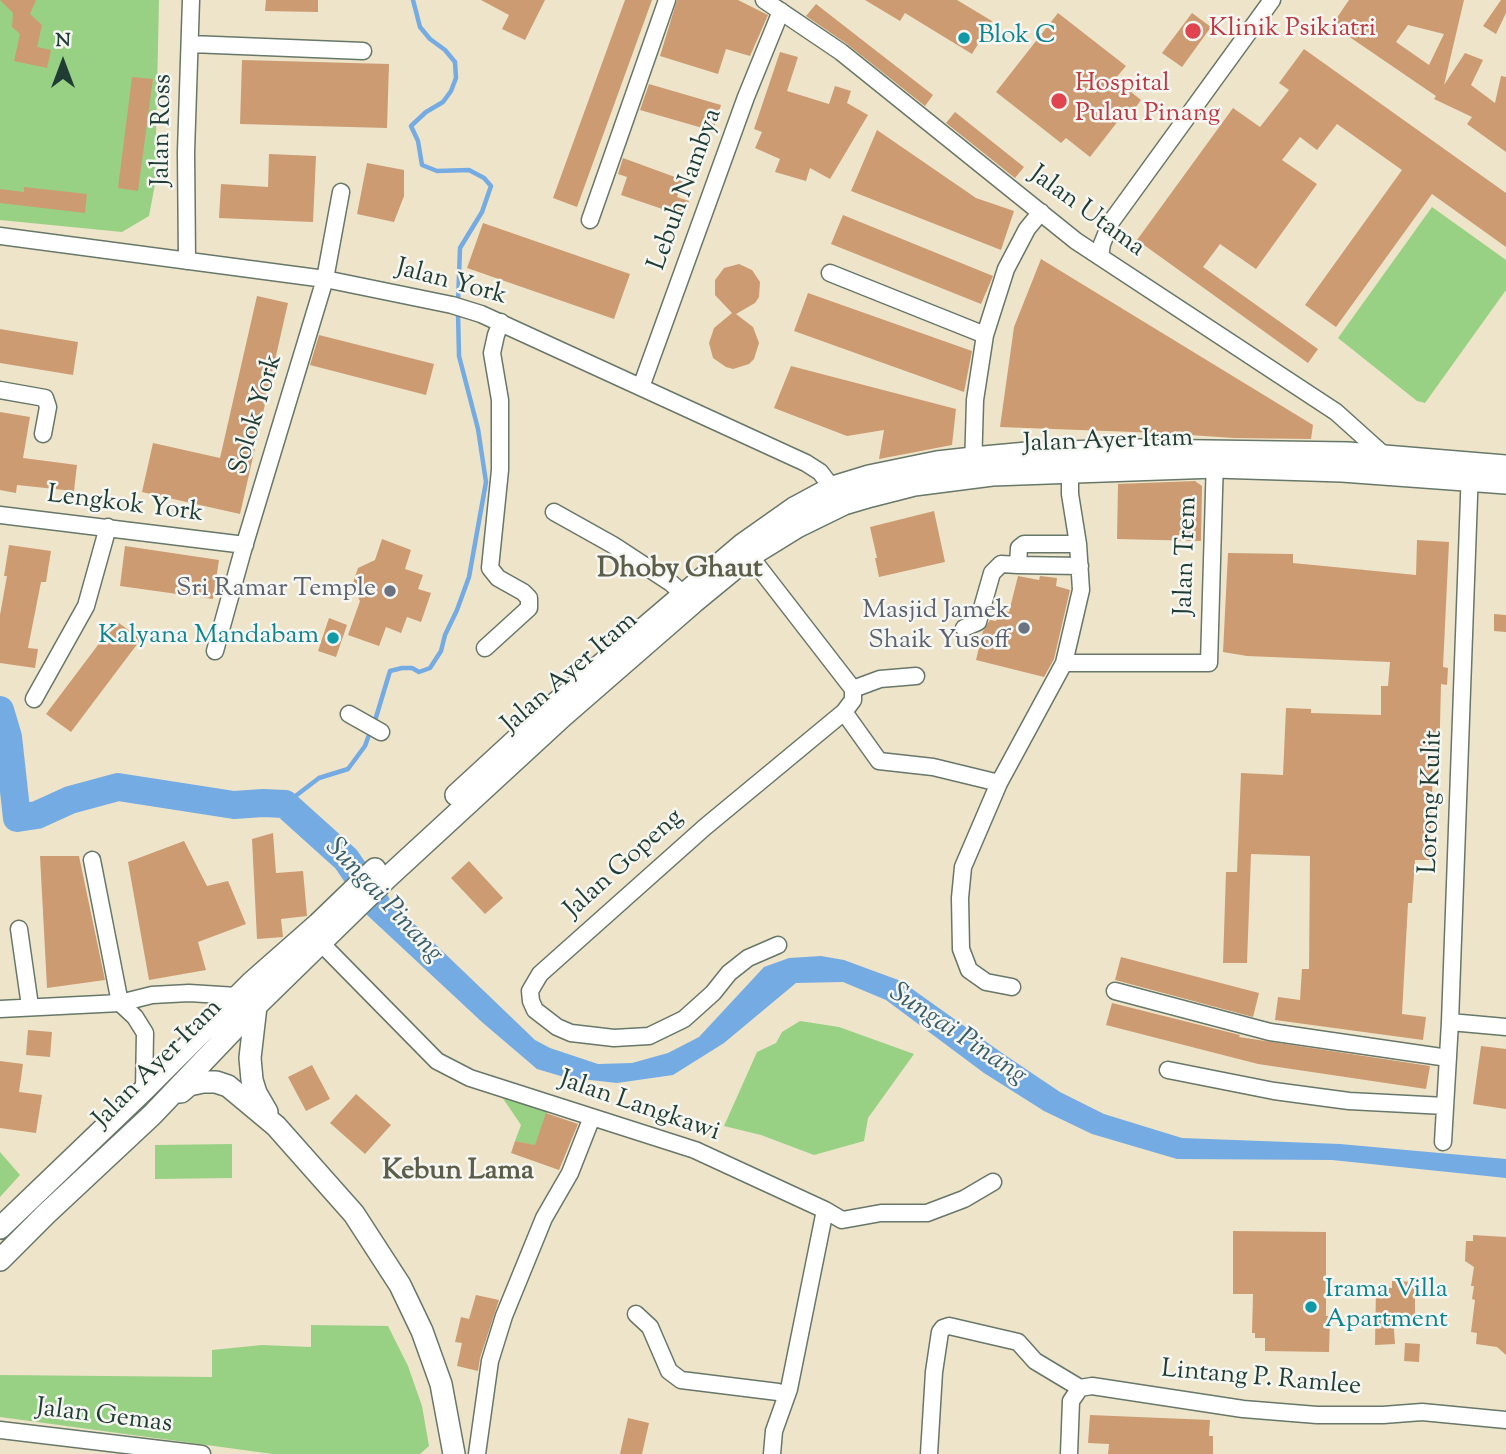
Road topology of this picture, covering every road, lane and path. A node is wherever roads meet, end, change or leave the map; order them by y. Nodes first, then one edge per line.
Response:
1 (191, 0) edge
2 (667, 0) edge
3 (764, 0) edge
4 (1272, 0) edge
5 (781, 11) junction
6 (191, 44) junction
7 (363, 51) dead end
8 (341, 192) dead end
9 (1041, 212) junction
10 (590, 220) dead end
11 (1111, 222) junction
12 (0, 236) edge
13 (1076, 241) junction
14 (1100, 257) junction
15 (187, 261) junction
16 (830, 273) dead end
17 (325, 279) junction
18 (501, 322) junction
19 (985, 335) junction
20 (641, 387) junction
21 (0, 390) edge
22 (43, 434) dead end
23 (1385, 456) junction
24 (1215, 459) junction
25 (1506, 466) edge
26 (973, 467) junction
27 (1070, 471) junction
28 (1470, 472) junction
29 (1506, 483) edge
30 (838, 496) junction
31 (554, 512) dead end
32 (0, 515) edge
33 (108, 527) junction
34 (1078, 544) junction
35 (245, 545) junction
36 (750, 556) junction
37 (1018, 565) junction
38 (1080, 566) junction
39 (682, 593) junction
40 (964, 628) dead end
41 (485, 648) dead end
42 (215, 652) dead end
43 (1064, 663) junction
44 (916, 676) dead end
45 (853, 689) junction
46 (34, 699) dead end
47 (844, 712) junction
48 (349, 714) dead end
49 (381, 732) dead end
50 (999, 783) junction
51 (92, 860) dead end
52 (383, 872) junction
53 (19, 929) dead end
54 (315, 937) junction
55 (779, 945) dead end
56 (1012, 987) dead end
57 (1115, 991) dead end
58 (247, 1001) junction
59 (120, 1003) junction
60 (30, 1006) junction
61 (0, 1009) edge
62 (1450, 1023) junction
63 (1506, 1027) edge
64 (1448, 1058) junction
65 (1168, 1070) dead end
66 (144, 1090) junction
67 (1445, 1106) junction
68 (152, 1115) junction
69 (592, 1117) junction
70 (276, 1126) junction
71 (1443, 1142) dead end
72 (993, 1182) dead end
73 (825, 1210) junction
74 (0, 1228) edge
75 (0, 1261) edge
76 (636, 1314) dead end
77 (1080, 1388) junction
78 (787, 1395) junction
79 (1506, 1420) edge
80 (0, 1430) edge
81 (202, 1454) edge
82 (454, 1454) edge
83 (477, 1454) edge
84 (772, 1454) edge
85 (929, 1454) edge
86 (1069, 1454) edge

1 - 6 street, Jalan Ross
2 - 10 street
3 - 5 street, Jalan Utama
4 - 11 street
5 - 9 street, Jalan Utama
5 - 20 street, Lebuh Nambya
6 - 7 street
6 - 15 street, Jalan Ross
8 - 17 street, Solok York
9 - 13 street, Jalan Utama
9 - 19 street
11 - 13 street
11 - 14 street
12 - 15 street, Jalan York
13 - 14 street, Jalan Utama
14 - 23 street, Jalan Utama
15 - 17 street, Jalan York
16 - 19 street
17 - 18 street, Jalan York
17 - 35 street, Solok York
18 - 20 street, Jalan York
18 - 41 street
19 - 26 street
20 - 30 street, Jalan York
21 - 22 street
23 - 24 main road, Jalan Ayer Itam
23 - 28 main road, Jalan Ayer Itam
24 - 26 main road, Jalan Ayer Itam
24 - 27 main road, Jalan Ayer Itam
24 - 28 main road, Jalan Ayer Itam
24 - 43 street, Jalan Trem
25 - 28 main road, Jalan Ayer Itam
26 - 27 main road, Jalan Ayer Itam
26 - 30 main road, Jalan Ayer Itam
27 - 34 street
28 - 29 main road, Jalan Ayer Itam
28 - 62 street, Lorong Kulit
30 - 36 main road, Jalan Ayer Itam
30 - 39 main road, Jalan Ayer Itam
31 - 39 street
32 - 33 street, Lengkok York
33 - 35 street, Lengkok York
33 - 46 street
34 - 37 street
34 - 38 street
35 - 42 street, Solok York
36 - 45 street
36 - 52 main road, Jalan Ayer Itam
37 - 38 street
37 - 40 street
38 - 43 street
39 - 52 main road, Jalan Ayer Itam
43 - 50 street
44 - 45 street
45 - 47 street, Jalan Gopeng
47 - 50 street
47 - 55 street, Jalan Gopeng
48 - 49 street
50 - 56 street
51 - 59 street
52 - 54 main road, Jalan Ayer Itam
53 - 60 street
54 - 58 main road, Jalan Ayer Itam
54 - 69 street, Jalan Langkawi
57 - 64 street
58 - 59 street
58 - 66 main road, Jalan Ayer Itam
58 - 68 main road, Jalan Ayer Itam
58 - 70 main road
59 - 60 street
59 - 66 street
60 - 61 street
62 - 63 street
62 - 64 street, Lorong Kulit
64 - 67 street, Lorong Kulit
65 - 67 street
66 - 74 main road, Jalan Ayer Itam
67 - 71 street, Lorong Kulit
68 - 70 main road
68 - 75 main road, Jalan Ayer Itam
69 - 73 street, Jalan Langkawi
69 - 83 street
70 - 82 main road
72 - 73 street, Jalan Langkawi
73 - 78 street
76 - 78 street
77 - 79 street, Lintang P. Ramlee
77 - 85 street
77 - 86 street
78 - 84 street
80 - 81 street, Jalan Gemas

